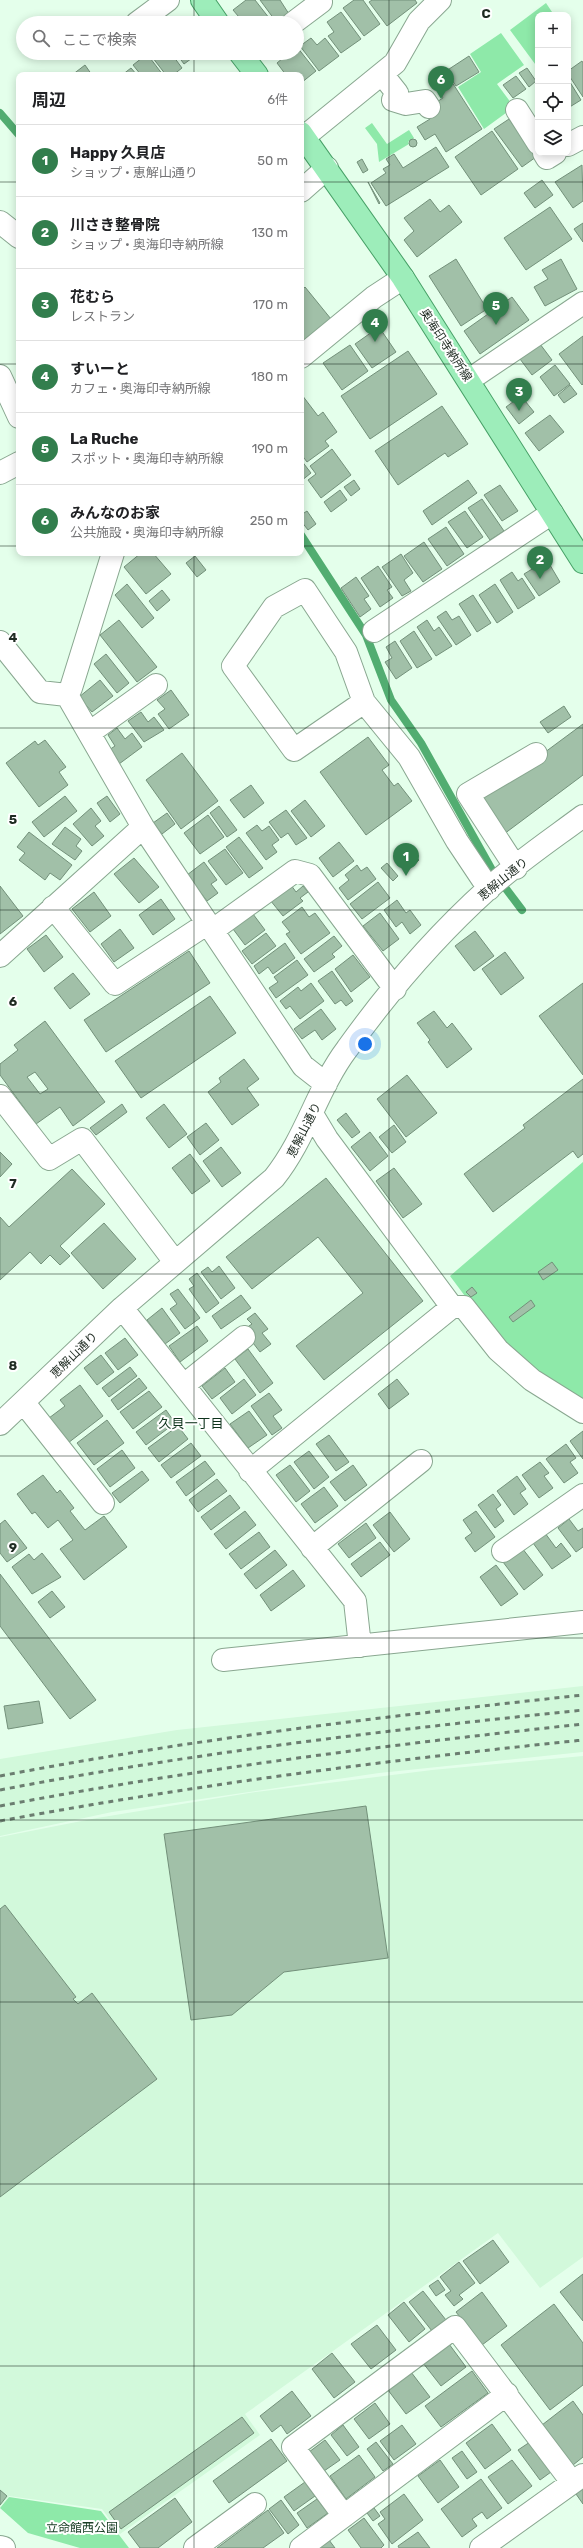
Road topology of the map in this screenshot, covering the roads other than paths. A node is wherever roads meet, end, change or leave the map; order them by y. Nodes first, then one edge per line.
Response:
1 (168, 0) edge
2 (202, 0) edge
3 (440, 0) edge
4 (321, 2) dead end
5 (146, 16) edge
6 (213, 16) edge
7 (302, 16) edge
8 (382, 74) junction
9 (429, 108) dead end
10 (517, 110) dead end
11 (304, 134) edge
12 (304, 136) edge
13 (535, 136) edge
14 (583, 137) edge
15 (571, 143) edge
16 (327, 168) junction
17 (304, 188) edge
18 (0, 222) edge
19 (16, 235) edge
20 (403, 278) junction
21 (583, 303) edge
22 (304, 355) edge
23 (0, 376) edge
24 (470, 380) junction
25 (16, 406) edge
26 (16, 464) edge
27 (0, 472) edge
28 (552, 512) junction
29 (112, 556) edge
30 (583, 562) edge
31 (374, 630) dead end
32 (0, 642) edge
33 (156, 684) dead end
34 (67, 695) junction
35 (364, 702) junction
36 (89, 733) junction
37 (536, 754) dead end
38 (583, 816) edge
39 (142, 827) junction
40 (501, 879) junction
41 (53, 907) junction
42 (211, 927) junction
43 (0, 956) edge
44 (395, 989) junction
45 (326, 1084) junction
46 (0, 1096) edge
47 (312, 1114) junction
48 (175, 1262) junction
49 (452, 1307) junction
50 (122, 1308) junction
51 (244, 1337) dead end
52 (184, 1385) junction
53 (24, 1402) junction
54 (583, 1412) edge
55 (0, 1424) edge
56 (421, 1461) dead end
57 (250, 1471) junction
58 (583, 1495) edge
59 (103, 1503) dead end
60 (312, 1548) junction
61 (504, 1551) dead end
62 (583, 1622) edge
63 (360, 1646) junction
64 (223, 1660) dead end
65 (507, 2394) junction
66 (578, 2478) edge
67 (256, 2504) dead end
68 (344, 2516) junction
69 (0, 2548) edge
70 (4, 2548) edge
71 (195, 2548) edge
72 (301, 2548) edge
73 (481, 2548) edge

1 - 5 street
2 - 6 main road
3 - 8 street
4 - 7 street
8 - 9 street
8 - 11 street
10 - 13 street
12 - 16 main road, 奥海印寺納所線
14 - 15 street
16 - 17 street
16 - 20 main road, 奥海印寺納所線
18 - 19 street
20 - 22 street
20 - 24 main road, 奥海印寺納所線
21 - 24 street
23 - 25 street
24 - 28 main road, 奥海印寺納所線
26 - 27 street
28 - 30 main road, 奥海印寺納所線
28 - 31 street
29 - 34 street
32 - 34 street
33 - 36 street
34 - 36 street
35 - 35 street
35 - 40 street
36 - 39 street
37 - 40 street
38 - 40 street, 恵解山通り
39 - 41 street
39 - 42 street
40 - 44 street, 恵解山通り
41 - 42 street
41 - 43 street
42 - 44 street
42 - 45 street
44 - 45 street, 恵解山通り
45 - 47 street, 恵解山通り
46 - 48 street
47 - 48 street, 恵解山通り
47 - 49 street
48 - 50 street, 恵解山通り
49 - 54 street
49 - 57 street
50 - 52 street
50 - 53 street, 恵解山通り
51 - 52 street
52 - 57 street
53 - 55 street, 恵解山通り
53 - 59 street
56 - 60 street
57 - 60 street
58 - 61 street
60 - 63 street
62 - 63 street
63 - 64 street
65 - 66 street
65 - 68 street
65 - 68 street
66 - 73 street
67 - 71 street
68 - 72 street
69 - 70 street

